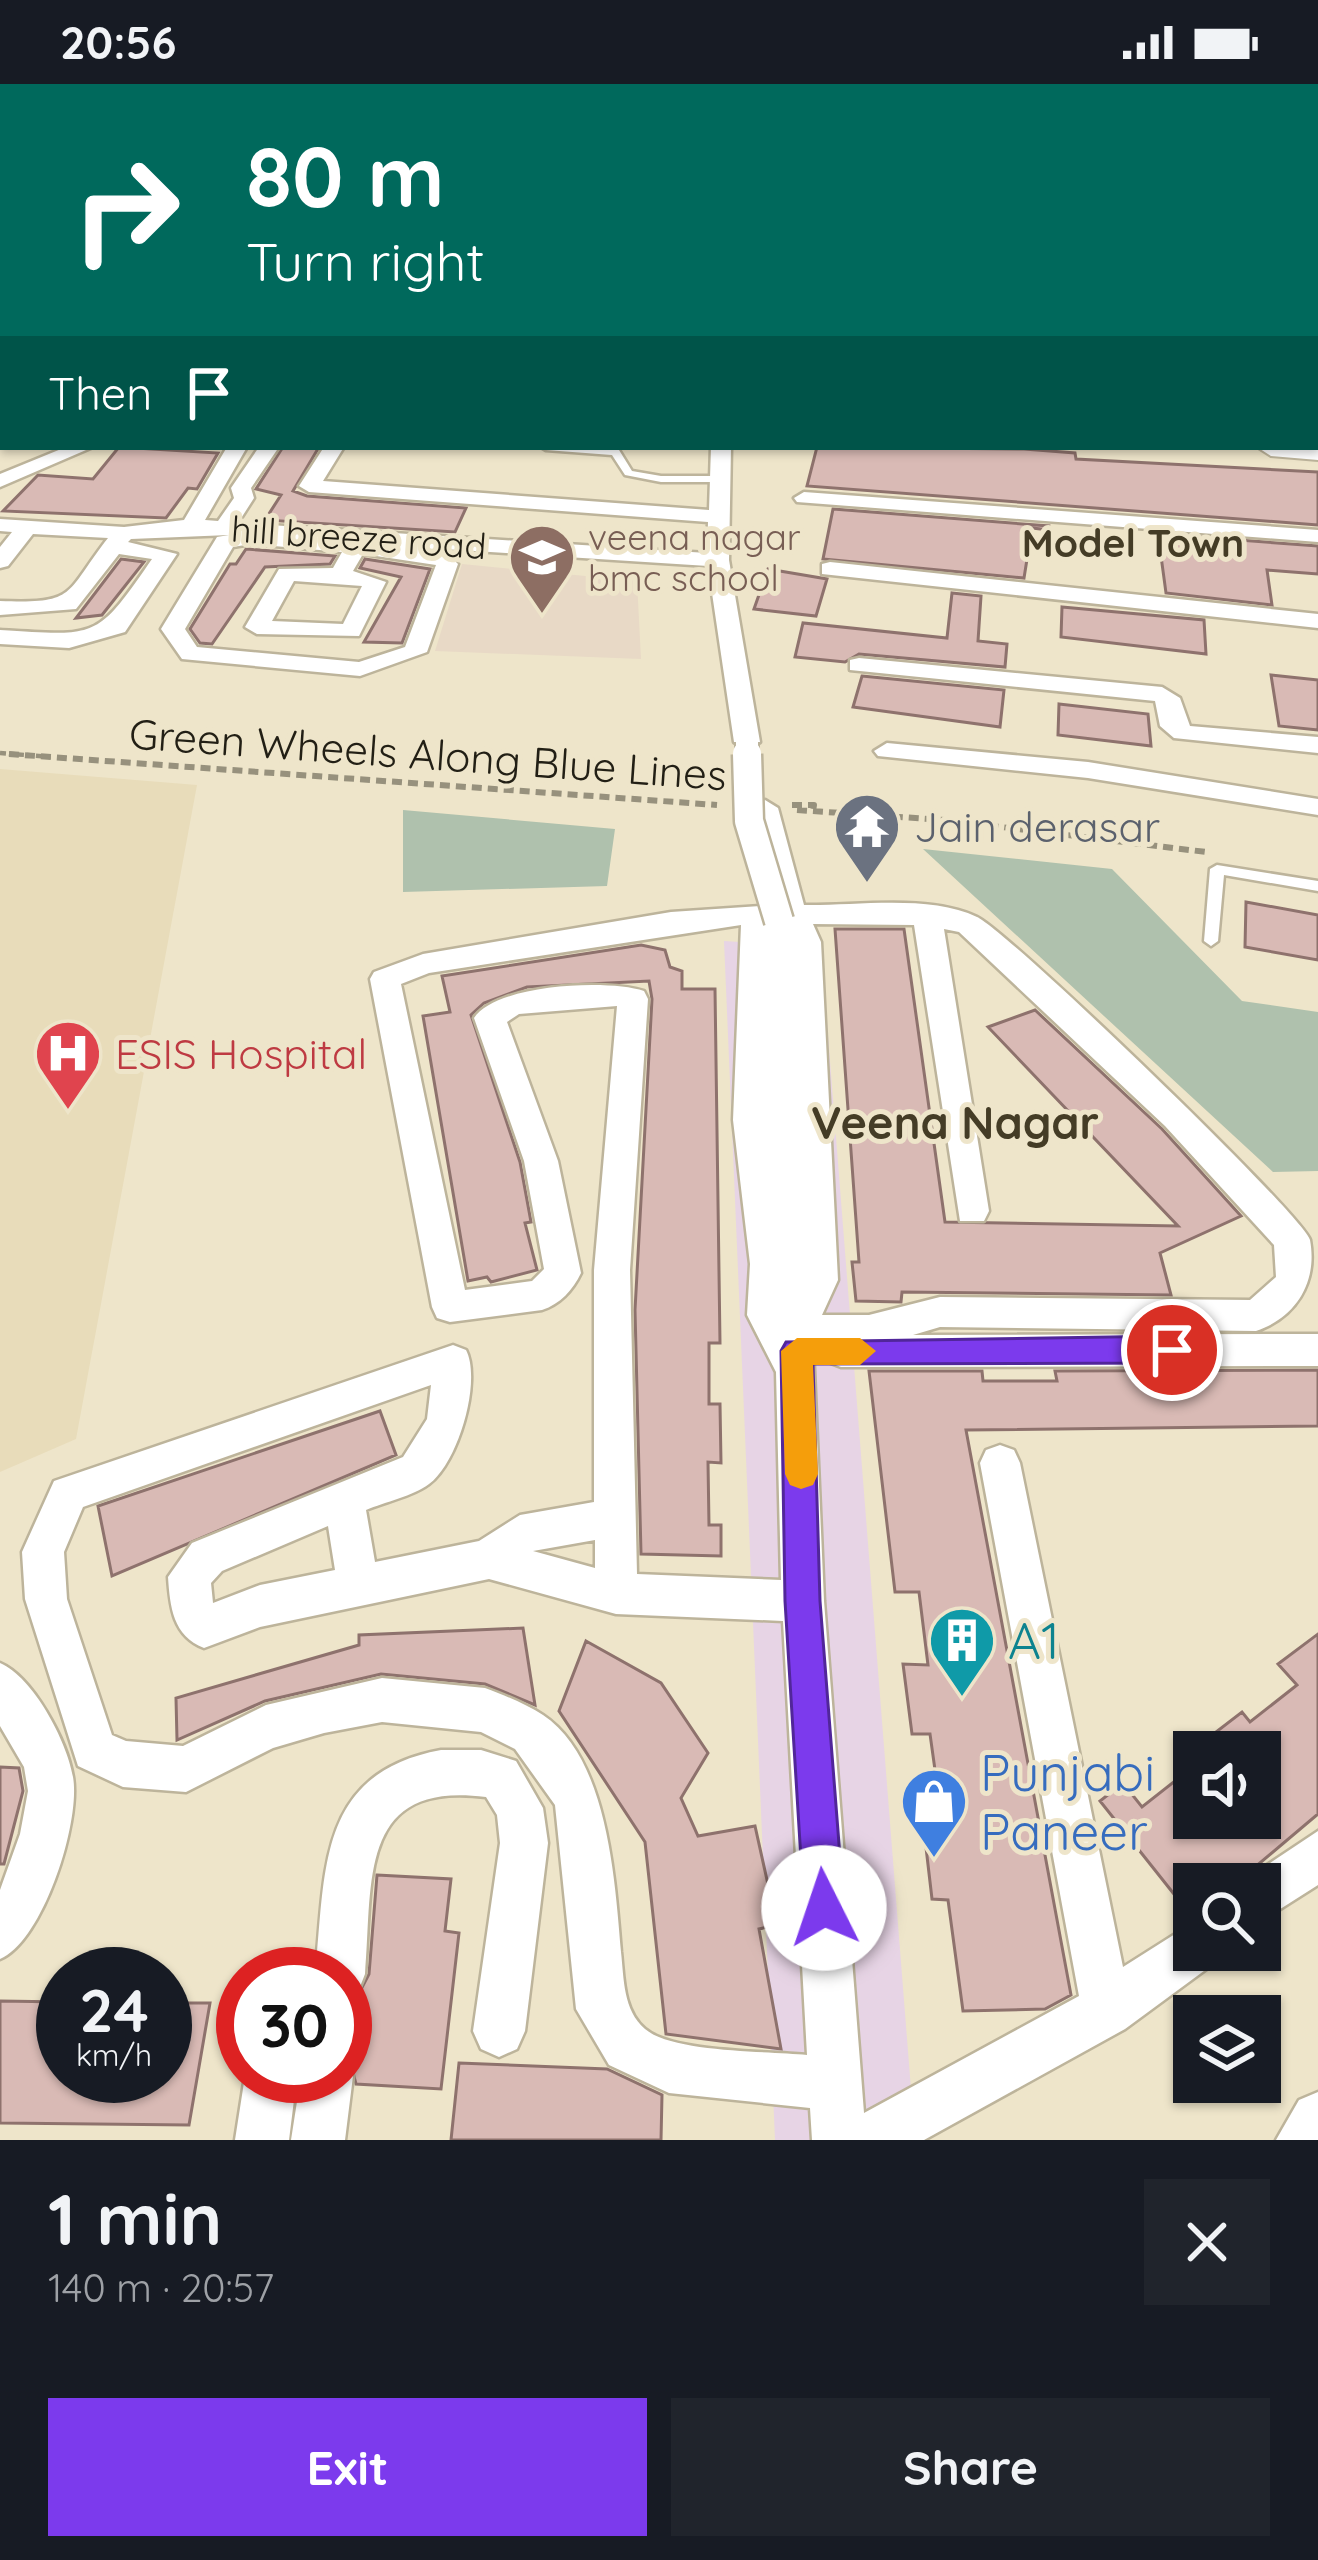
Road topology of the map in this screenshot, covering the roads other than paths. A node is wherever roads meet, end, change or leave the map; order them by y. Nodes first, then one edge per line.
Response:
1 (75, 450) edge
2 (235, 450) edge
3 (267, 450) edge
4 (332, 450) edge
5 (587, 450) edge
6 (721, 450) edge
7 (720, 479) junction
8 (0, 481) edge
9 (544, 482) dead end
10 (804, 498) dead end
11 (267, 512) dead end
12 (667, 513) junction
13 (720, 517) junction
14 (230, 519) junction
15 (191, 526) junction
16 (11, 532) edge
17 (1318, 536) edge
18 (118, 540) junction
19 (359, 541) junction
20 (718, 560) junction
21 (0, 561) edge
22 (830, 569) dead end
23 (340, 575) junction
24 (0, 608) edge
25 (1318, 621) edge
26 (0, 637) edge
27 (859, 664) dead end
28 (1318, 745) edge
29 (887, 751) dead end
30 (1318, 807) edge
31 (765, 808) road end
32 (1318, 886) edge
33 (926, 916) junction
34 (778, 917) junction
35 (1211, 940) dead end
36 (972, 1211) dead end
37 (612, 1270) junction
38 (563, 1273) junction
39 (450, 1307) junction
40 (1318, 1350) edge
41 (797, 1353) junction
42 (453, 1361) junction
43 (1000, 1463) dead end
44 (344, 1500) junction
45 (616, 1516) junction
46 (489, 1559) junction
47 (358, 1585) junction
48 (616, 1594) junction
49 (803, 1601) junction
50 (0, 1685) edge
51 (1318, 1856) edge
52 (1281, 1883) edge
53 (0, 1934) edge
54 (344, 1947) edge
55 (1173, 1962) edge
56 (1107, 2011) junction
57 (499, 2030) dead end
58 (836, 2084) junction
59 (267, 2103) edge
60 (323, 2103) edge
61 (1318, 2119) edge
62 (262, 2140) edge
63 (318, 2140) edge
64 (839, 2140) edge
65 (866, 2140) edge
66 (1303, 2140) edge

1 - 8 street
2 - 15 street
3 - 14 street
4 - 12 street
5 - 7 lane
6 - 7 street
7 - 13 street
9 - 12 street
10 - 17 street
11 - 14 street
12 - 13 street
13 - 20 street
14 - 15 street, hill breeze road
14 - 19 street, hill breeze road
15 - 18 street, hill breeze road
16 - 18 street, hill breeze road
16 - 21 street
18 - 24 street
18 - 26 street
19 - 19 street
19 - 20 street, hill breeze road
19 - 23 street
20 - 34 street, bridge
22 - 25 street
23 - 23 street
27 - 28 street
29 - 30 street
31 - 34 street
32 - 35 lane
33 - 34 street
33 - 36 street
33 - 41 street
34 - 39 street
34 - 41 street
37 - 38 street
37 - 38 street
37 - 45 street
38 - 39 street
39 - 42 street
40 - 41 street
41 - 49 street
42 - 44 street
42 - 58 street
43 - 56 street
44 - 47 street
44 - 47 street
45 - 46 street
45 - 48 street
46 - 47 street
46 - 48 street
48 - 49 street
49 - 58 street
50 - 53 street
51 - 52 street
54 - 57 street
55 - 56 street
56 - 65 street
58 - 64 street
59 - 62 street
60 - 63 street
61 - 66 street

